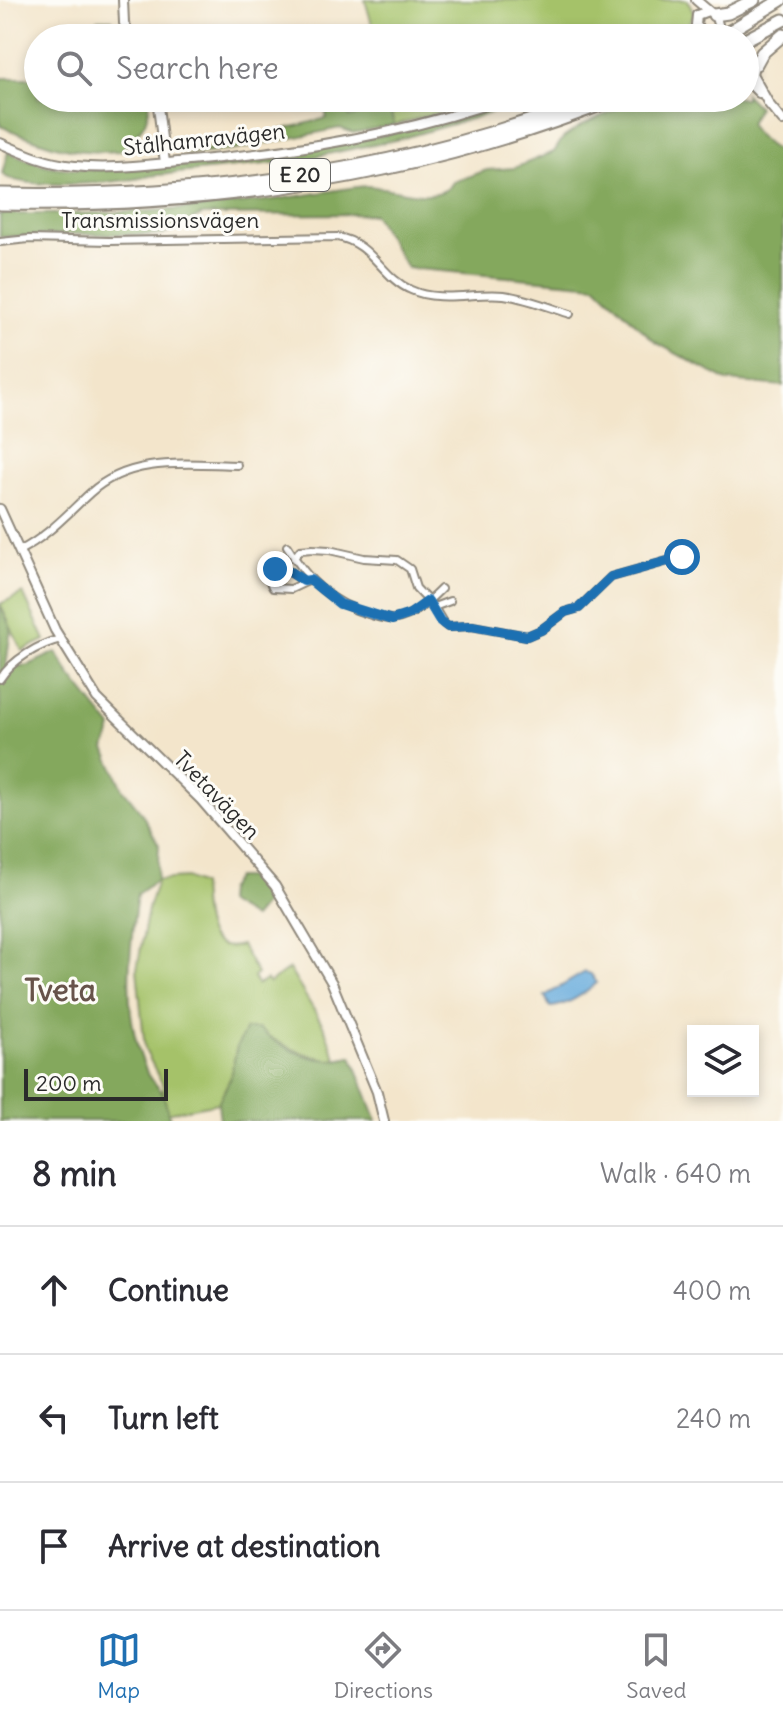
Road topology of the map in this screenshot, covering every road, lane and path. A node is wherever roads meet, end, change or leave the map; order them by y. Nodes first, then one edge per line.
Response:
1 (123, 0) edge
2 (696, 0) edge
3 (781, 0) edge
4 (750, 2) edge
5 (714, 13) junction
6 (696, 18) junction
7 (783, 20) edge
8 (124, 24) edge
9 (690, 24) edge
10 (699, 24) edge
11 (713, 24) edge
12 (717, 24) edge
13 (742, 24) edge
14 (759, 33) edge
15 (783, 35) edge
16 (759, 58) edge
17 (759, 88) edge
18 (159, 112) edge
19 (453, 112) edge
20 (551, 112) edge
21 (577, 112) edge
22 (783, 121) edge
23 (0, 143) edge
24 (165, 163) junction
25 (0, 194) edge
26 (0, 204) edge
27 (0, 242) edge
28 (570, 314) dead end
29 (237, 465) dead end
30 (0, 509) edge
31 (287, 546) dead end
32 (19, 551) junction
33 (682, 557) dead end
34 (294, 558) junction
35 (307, 581) junction
36 (441, 589) dead end
37 (450, 601) dead end
38 (431, 604) junction
39 (61, 639) junction
40 (0, 679) edge
41 (384, 1121) edge

1 - 8 main road
2 - 5 main road
2 - 6 main road
3 - 13 highway, bridge
4 - 5 highway
5 - 6 main road
5 - 11 main road
5 - 12 main road
6 - 9 main road
6 - 10 main road
7 - 14 highway
15 - 16 highway
17 - 22 main road
18 - 24 main road
19 - 24 main road, Stålhamravägen
20 - 25 highway, E 20
21 - 26 highway, E 20
23 - 24 main road, Stålhamravägen
27 - 28 street, Transmissionsvägen
29 - 32 street
30 - 32 main road, Tvetavägen
31 - 34 street
32 - 39 main road, Tvetavägen
33 - 38 street
34 - 35 street
34 - 38 street
35 - 35 street
35 - 38 street
36 - 38 street
37 - 38 street
39 - 40 street
39 - 41 main road, Tvetavägen

